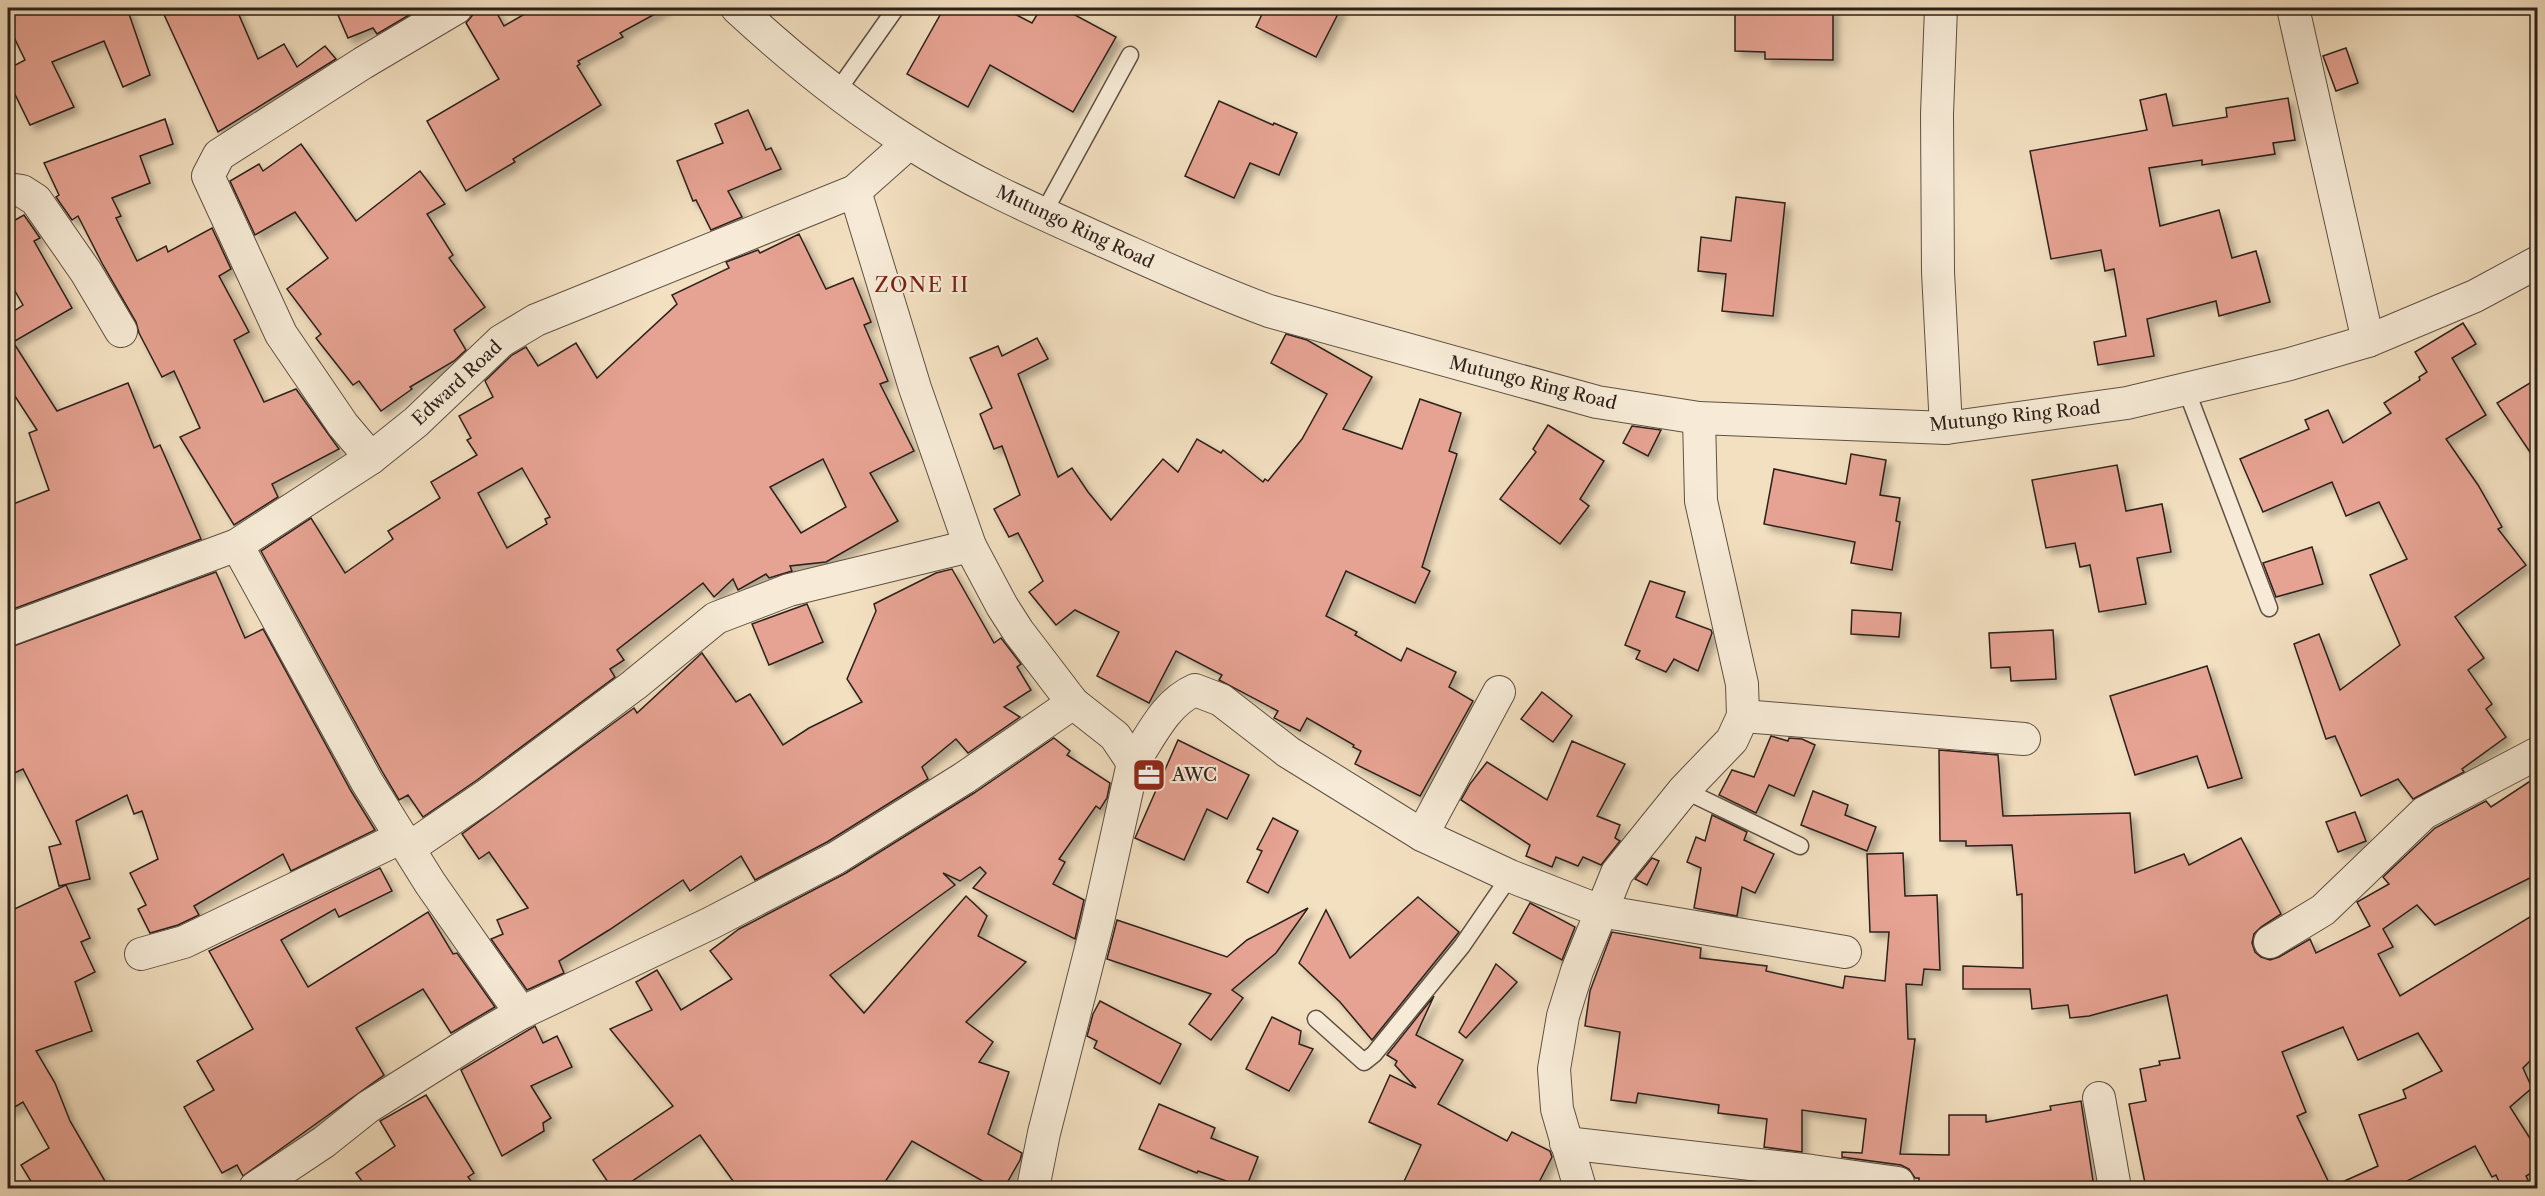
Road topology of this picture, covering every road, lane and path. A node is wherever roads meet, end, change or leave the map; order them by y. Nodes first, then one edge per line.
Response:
1 (456, 8) edge
2 (737, 8) edge
3 (896, 8) edge
4 (1941, 8) edge
5 (2293, 8) edge
6 (1130, 55) dead end
7 (836, 93) junction
8 (909, 143) junction
9 (8, 189) edge
10 (855, 191) junction
11 (1043, 214) junction
12 (2538, 262) edge
13 (121, 331) dead end
14 (2368, 341) junction
15 (2186, 389) junction
16 (1699, 418) junction
17 (1946, 428) junction
18 (371, 458) junction
19 (237, 545) junction
20 (970, 546) junction
21 (2269, 608) dead end
22 (8, 630) edge
23 (1499, 692) dead end
24 (1073, 703) junction
25 (1743, 716) junction
26 (2024, 739) dead end
27 (2538, 753) edge
28 (1133, 763) junction
29 (1684, 790) junction
30 (1422, 835) junction
31 (406, 842) junction
32 (1800, 846) dead end
33 (1510, 876) junction
34 (1600, 910) junction
35 (2270, 942) dead end
36 (1845, 952) dead end
37 (141, 954) dead end
38 (521, 1013) junction
39 (1316, 1019) dead end
40 (2099, 1098) dead end
41 (1566, 1143) junction
42 (1898, 1183) dead end
43 (255, 1188) edge
44 (1034, 1188) edge
45 (1580, 1188) edge
46 (2115, 1188) edge

1 - 18 street
2 - 7 street, Mutungo Ring Road
3 - 7 lane
4 - 17 street
5 - 14 street
6 - 11 lane
7 - 8 street, Mutungo Ring Road
8 - 10 street, Edward Road
8 - 11 street, Mutungo Ring Road
9 - 13 street
10 - 18 street, Edward Road
10 - 20 street
11 - 16 street, Mutungo Ring Road
12 - 14 street, Mutungo Ring Road
14 - 15 street, Mutungo Ring Road
15 - 17 street, Mutungo Ring Road
15 - 21 lane
16 - 17 street, Mutungo Ring Road
16 - 25 street
18 - 19 street, Edward Road
19 - 22 street, Edward Road
19 - 31 street
20 - 24 street
20 - 31 street
23 - 30 street
24 - 28 street
24 - 38 street
25 - 26 street
25 - 29 street
27 - 35 street
28 - 30 street
28 - 44 street
29 - 32 lane
29 - 34 street
30 - 33 street
31 - 37 street
31 - 38 street
33 - 34 street
33 - 39 lane
34 - 36 street
34 - 41 street
38 - 43 street
40 - 46 street
41 - 42 street
41 - 45 street

